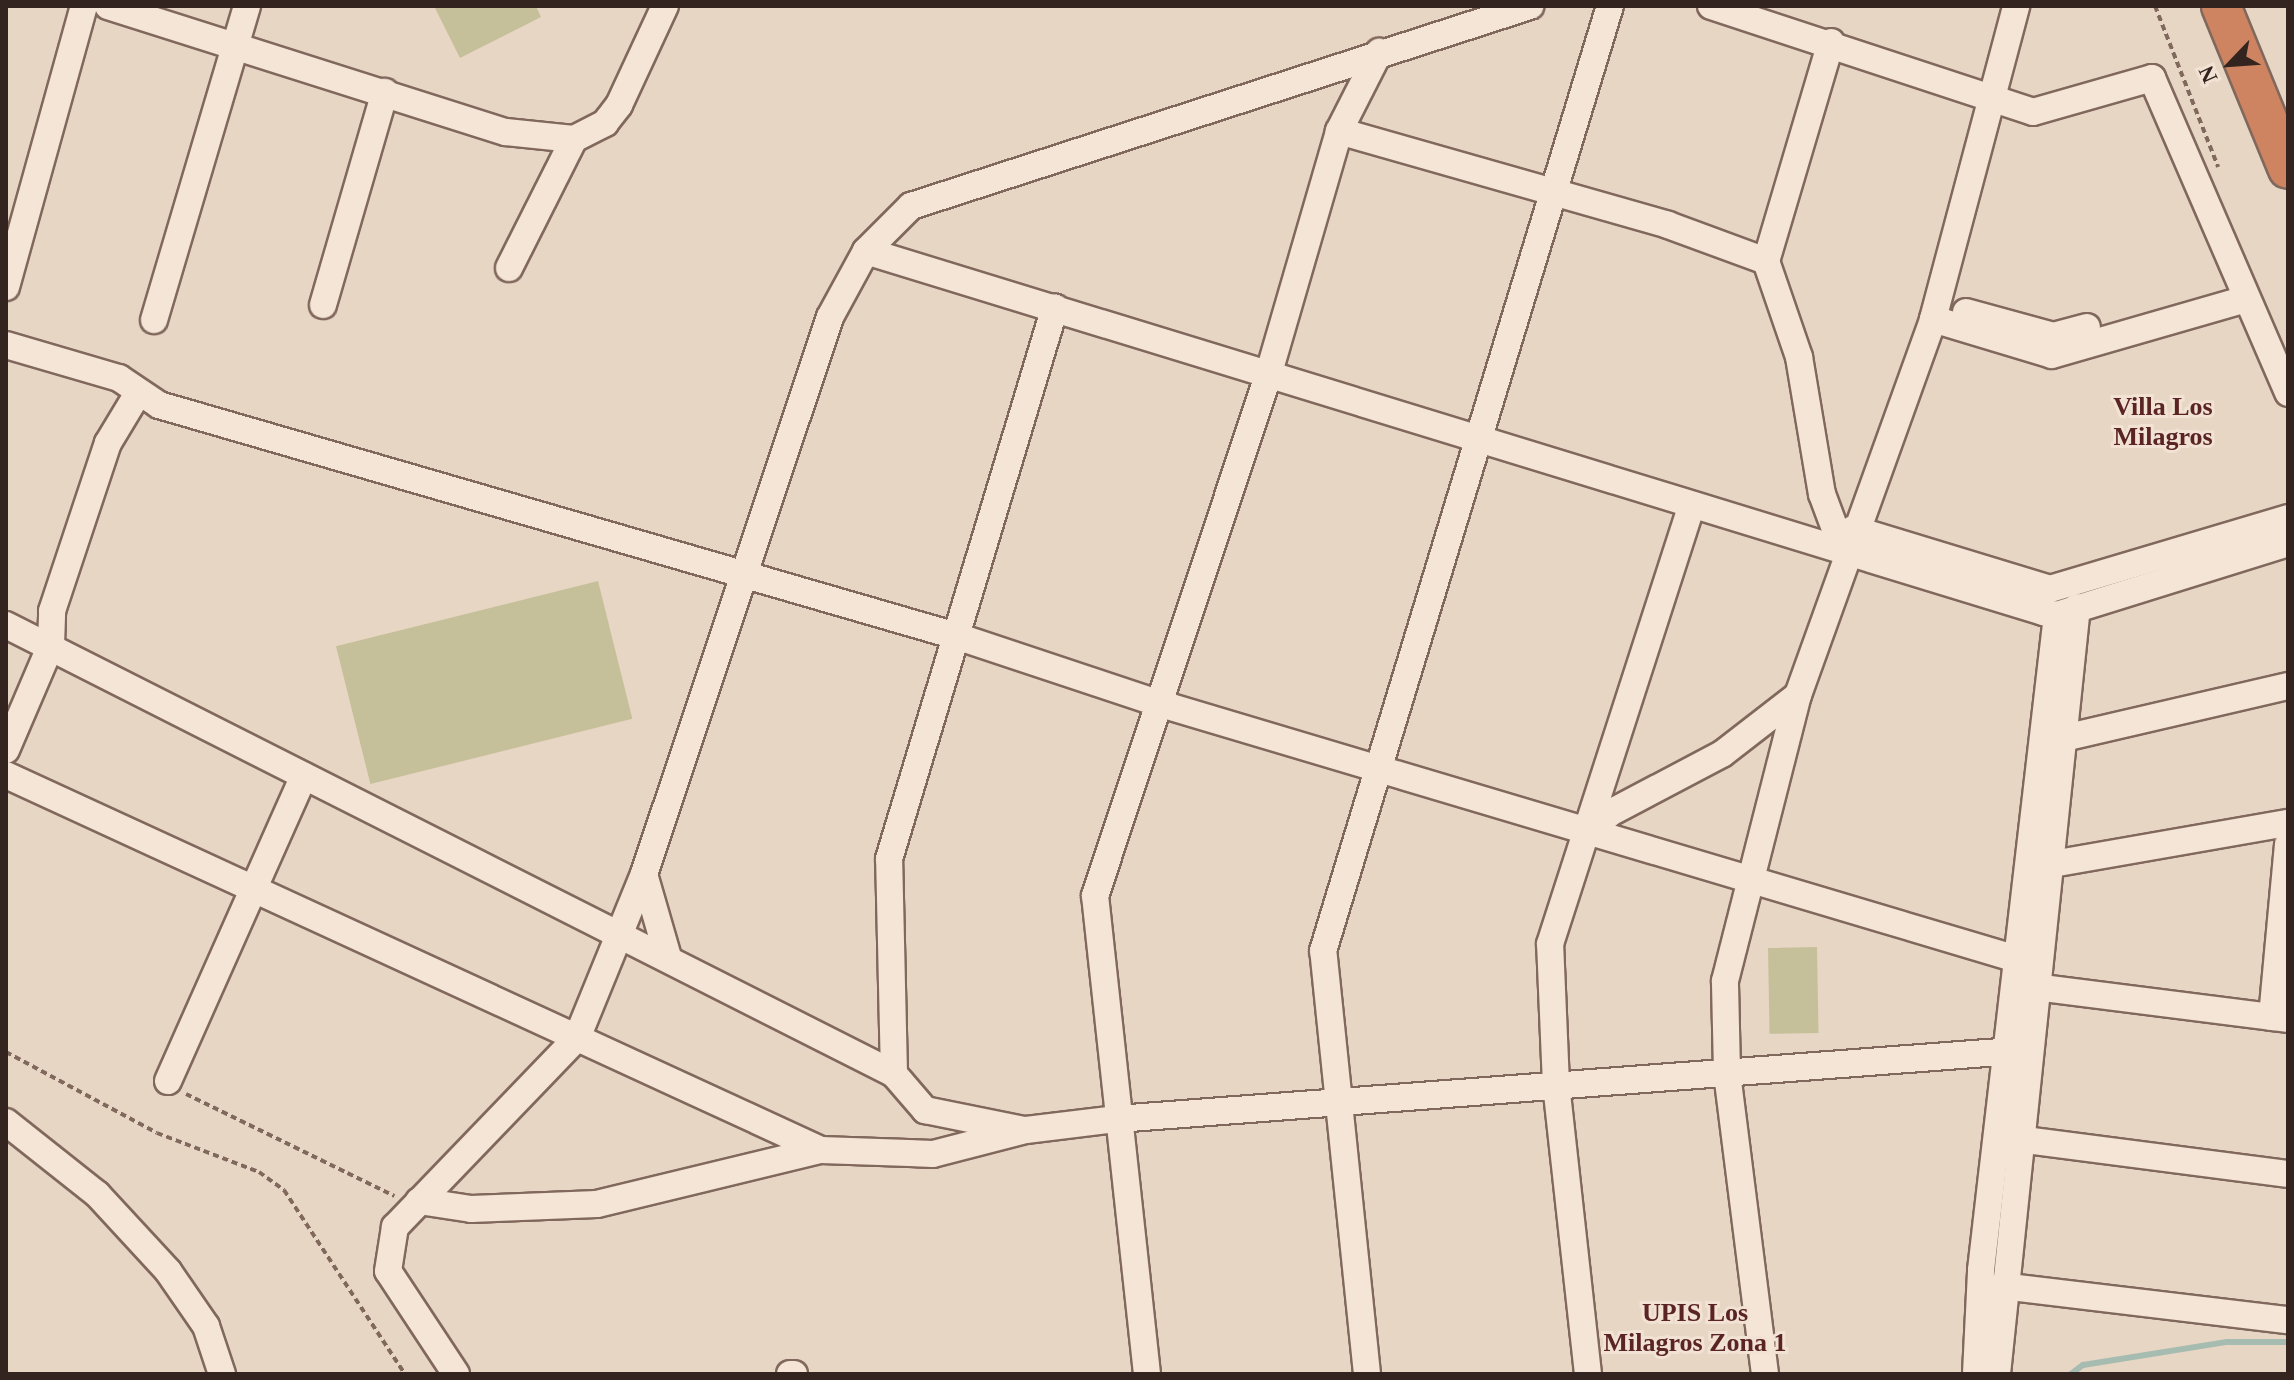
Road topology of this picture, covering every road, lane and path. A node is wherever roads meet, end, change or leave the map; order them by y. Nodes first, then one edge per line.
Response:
1 (84, 6) edge
2 (108, 6) edge
3 (247, 6) edge
4 (665, 6) edge
5 (1530, 6) edge
6 (1610, 6) edge
7 (1711, 6) edge
8 (2016, 6) edge
9 (2155, 6) edge
10 (2221, 6) edge
11 (1831, 42) junction
12 (235, 44) junction
13 (1379, 52) junction
14 (385, 92) junction
15 (1990, 103) junction
16 (1339, 131) junction
17 (574, 139) junction
18 (2288, 169) edge
19 (2221, 175) dead end
20 (1556, 191) junction
21 (866, 251) junction
22 (1766, 261) junction
23 (509, 268) dead end
24 (6, 287) edge
25 (2239, 292) junction
26 (323, 305) dead end
27 (1055, 307) junction
28 (1935, 312) junction
29 (154, 320) dead end
30 (6, 345) edge
31 (1268, 376) junction
32 (2288, 393) edge
33 (137, 395) junction
34 (1476, 443) junction
35 (1691, 508) junction
36 (2288, 518) edge
37 (1848, 541) junction
38 (2288, 543) edge
39 (740, 572) junction
40 (2067, 611) junction
41 (6, 625) edge
42 (956, 636) junction
43 (51, 645) junction
44 (2288, 686) edge
45 (1798, 695) junction
46 (1161, 704) junction
47 (2052, 742) junction
48 (6, 750) edge
49 (1379, 767) junction
50 (6, 775) edge
51 (304, 776) junction
52 (2288, 823) edge
53 (1588, 833) junction
54 (2288, 844) edge
55 (2040, 867) junction
56 (644, 874) junction
57 (1752, 878) junction
58 (253, 889) junction
59 (620, 932) junction
60 (668, 957) junction
61 (2030, 971) junction
62 (2280, 1018) edge
63 (577, 1038) junction
64 (2016, 1050) junction
65 (6, 1052) edge
66 (1727, 1072) junction
67 (894, 1074) junction
68 (168, 1081) joint
69 (1556, 1085) junction
70 (1339, 1101) junction
71 (1117, 1119) junction
72 (6, 1122) edge
73 (1026, 1130) junction
74 (2018, 1139) junction
75 (821, 1150) junction
76 (2288, 1174) edge
77 (419, 1201) junction
78 (2001, 1286) junction
79 (2288, 1320) edge
80 (222, 1374) edge
81 (405, 1374) edge
82 (456, 1374) edge
83 (1147, 1374) edge
84 (1367, 1374) edge
85 (1588, 1374) edge
86 (1765, 1374) edge
87 (1976, 1374) edge
88 (1997, 1374) edge

1 - 24 street
2 - 12 street
3 - 12 street
4 - 17 street
5 - 13 street
6 - 20 street
7 - 11 street
8 - 15 street
9 - 19 path
10 - 18 highway
11 - 15 street
11 - 22 street
12 - 14 street
12 - 29 street
13 - 16 street
13 - 21 street
14 - 17 street
14 - 26 street
15 - 25 street
15 - 28 street
16 - 20 street
16 - 31 street
17 - 23 street
20 - 22 street
20 - 34 street
21 - 27 street
21 - 39 street
22 - 37 street
25 - 28 street
25 - 32 street
27 - 31 street
27 - 42 street
28 - 37 street
30 - 33 street
31 - 34 street
31 - 46 street
33 - 39 street
33 - 43 street
34 - 35 street
34 - 49 street
35 - 37 street
35 - 53 street
36 - 37 street
37 - 40 street
37 - 45 street
38 - 40 street
39 - 42 street
39 - 56 street
40 - 47 street
41 - 43 street
42 - 46 street
42 - 67 street
43 - 48 street
43 - 51 street
44 - 47 street
45 - 53 street
45 - 57 street
46 - 49 street
46 - 71 street
47 - 55 street
49 - 53 street
49 - 70 street
50 - 58 street
51 - 58 street
51 - 59 street
52 - 55 street
53 - 57 street
53 - 69 street
54 - 62 street
55 - 61 street
56 - 59 street
56 - 60 street
57 - 61 street
57 - 66 street
58 - 63 street
58 - 68 street
59 - 60 street
59 - 63 street
60 - 67 street
61 - 62 street
61 - 64 street
63 - 75 street
63 - 77 street
64 - 66 street
64 - 74 street
64 - 87 street
65 - 81 path
66 - 69 street
66 - 86 street
67 - 73 street
68 - 77 path
69 - 70 street
69 - 85 street
70 - 71 street
70 - 84 street
71 - 73 street
71 - 83 street
72 - 80 street
73 - 75 street
74 - 76 street
74 - 78 street
75 - 77 street
77 - 82 street
78 - 79 street
78 - 88 street

